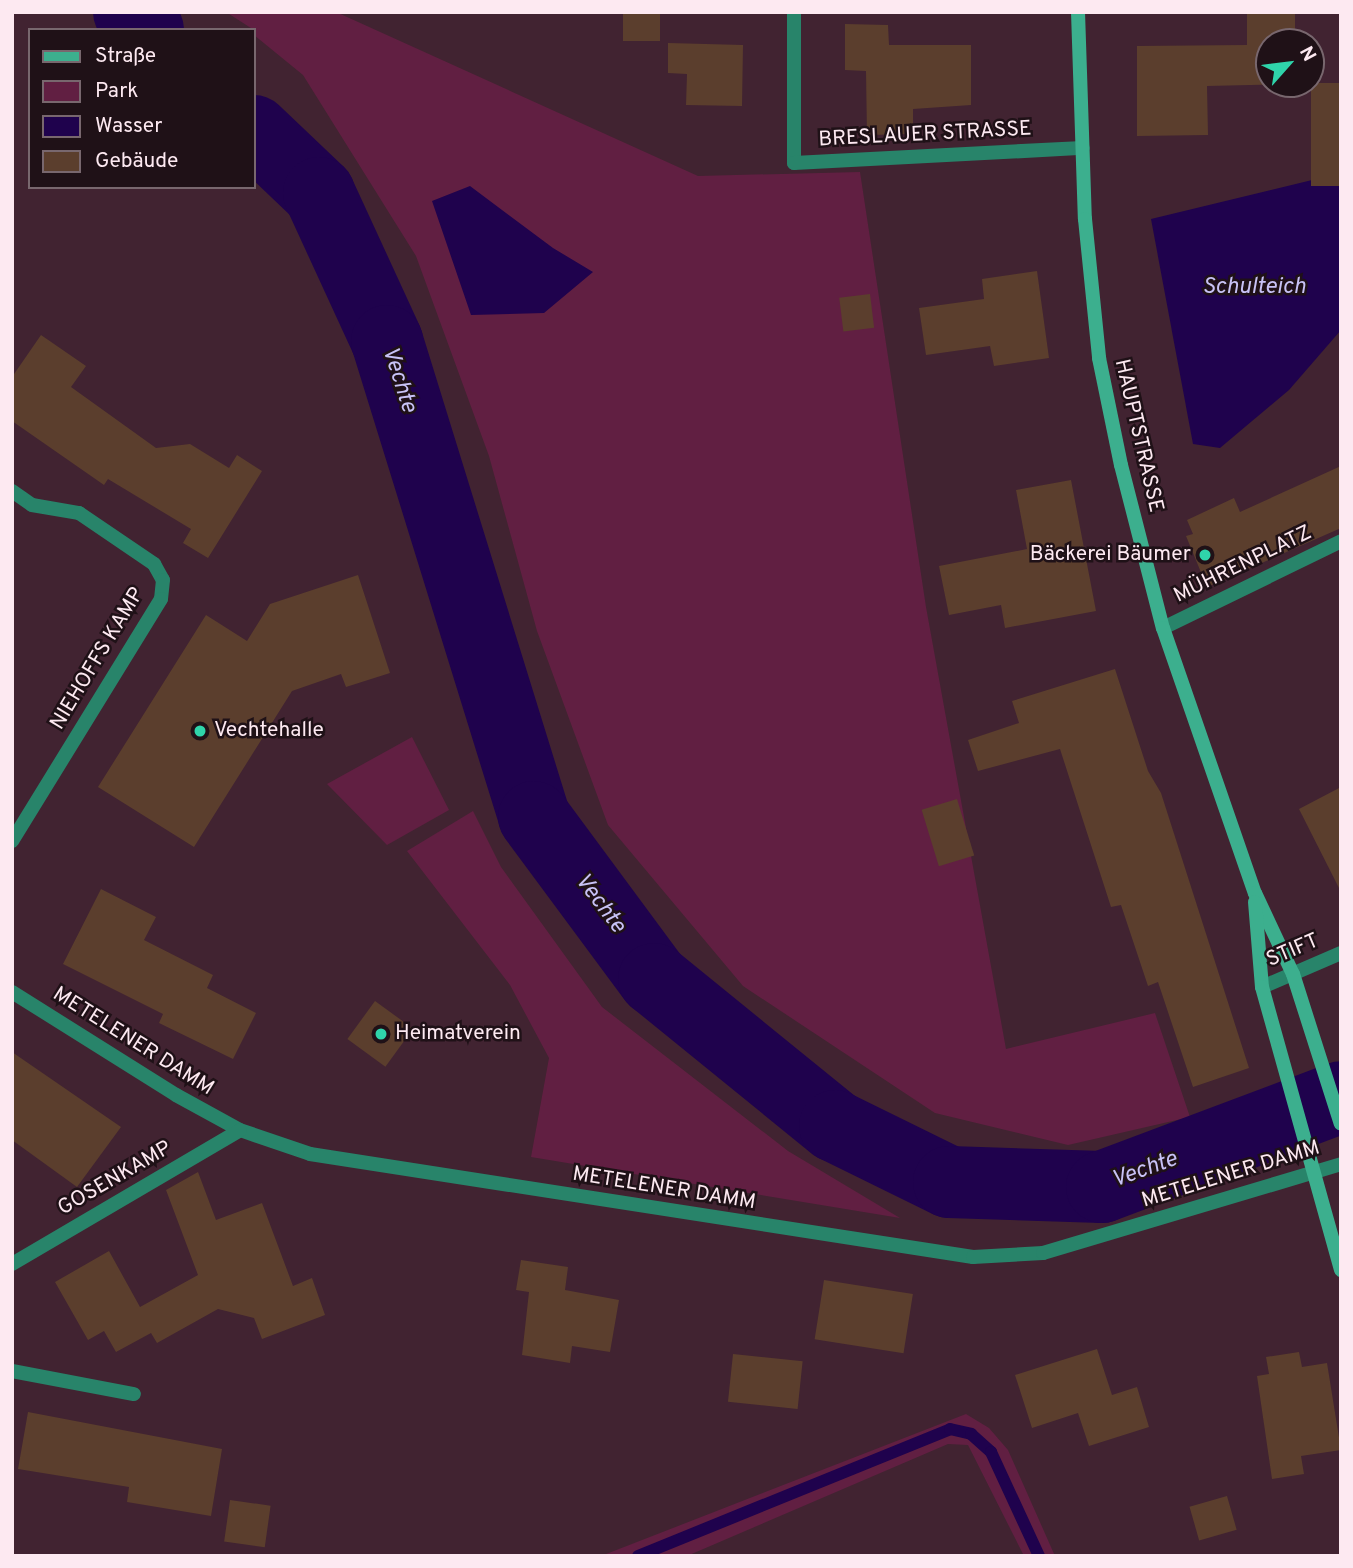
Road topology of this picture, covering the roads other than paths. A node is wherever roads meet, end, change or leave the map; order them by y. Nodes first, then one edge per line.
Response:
1 (794, 12) edge
2 (1078, 12) edge
3 (1083, 148) junction
4 (12, 491) edge
5 (1341, 541) edge
6 (1163, 628) junction
7 (12, 841) edge
8 (1255, 893) junction
9 (1341, 953) edge
10 (1293, 974) junction
11 (1262, 987) junction
12 (12, 992) edge
13 (1341, 1124) edge
14 (240, 1130) junction
15 (1341, 1164) edge
16 (1315, 1171) junction
17 (12, 1264) edge
18 (1341, 1270) edge
19 (12, 1371) edge
20 (134, 1394) dead end

1 - 3 street, BRESLAUER STRASSE
2 - 3 main road, HAUPTSTRASSE
3 - 6 main road, HAUPTSTRASSE
4 - 7 street, NIEHOFFS KAMP
5 - 6 street, MÜHRENPLATZ
6 - 8 main road, HAUPTSTRASSE
8 - 10 main road, HAUPTSTRASSE
8 - 11 main road, HAUPTSTRASSE
9 - 10 street, STIFT
10 - 11 street, STIFT
10 - 13 main road, HAUPTSTRASSE
11 - 16 main road, HAUPTSTRASSE
12 - 14 street, METELENER DAMM
14 - 16 street, METELENER DAMM
14 - 17 street, GOSENKAMP
15 - 16 street, METELENER DAMM
16 - 18 main road, HAUPTSTRASSE
19 - 20 street

